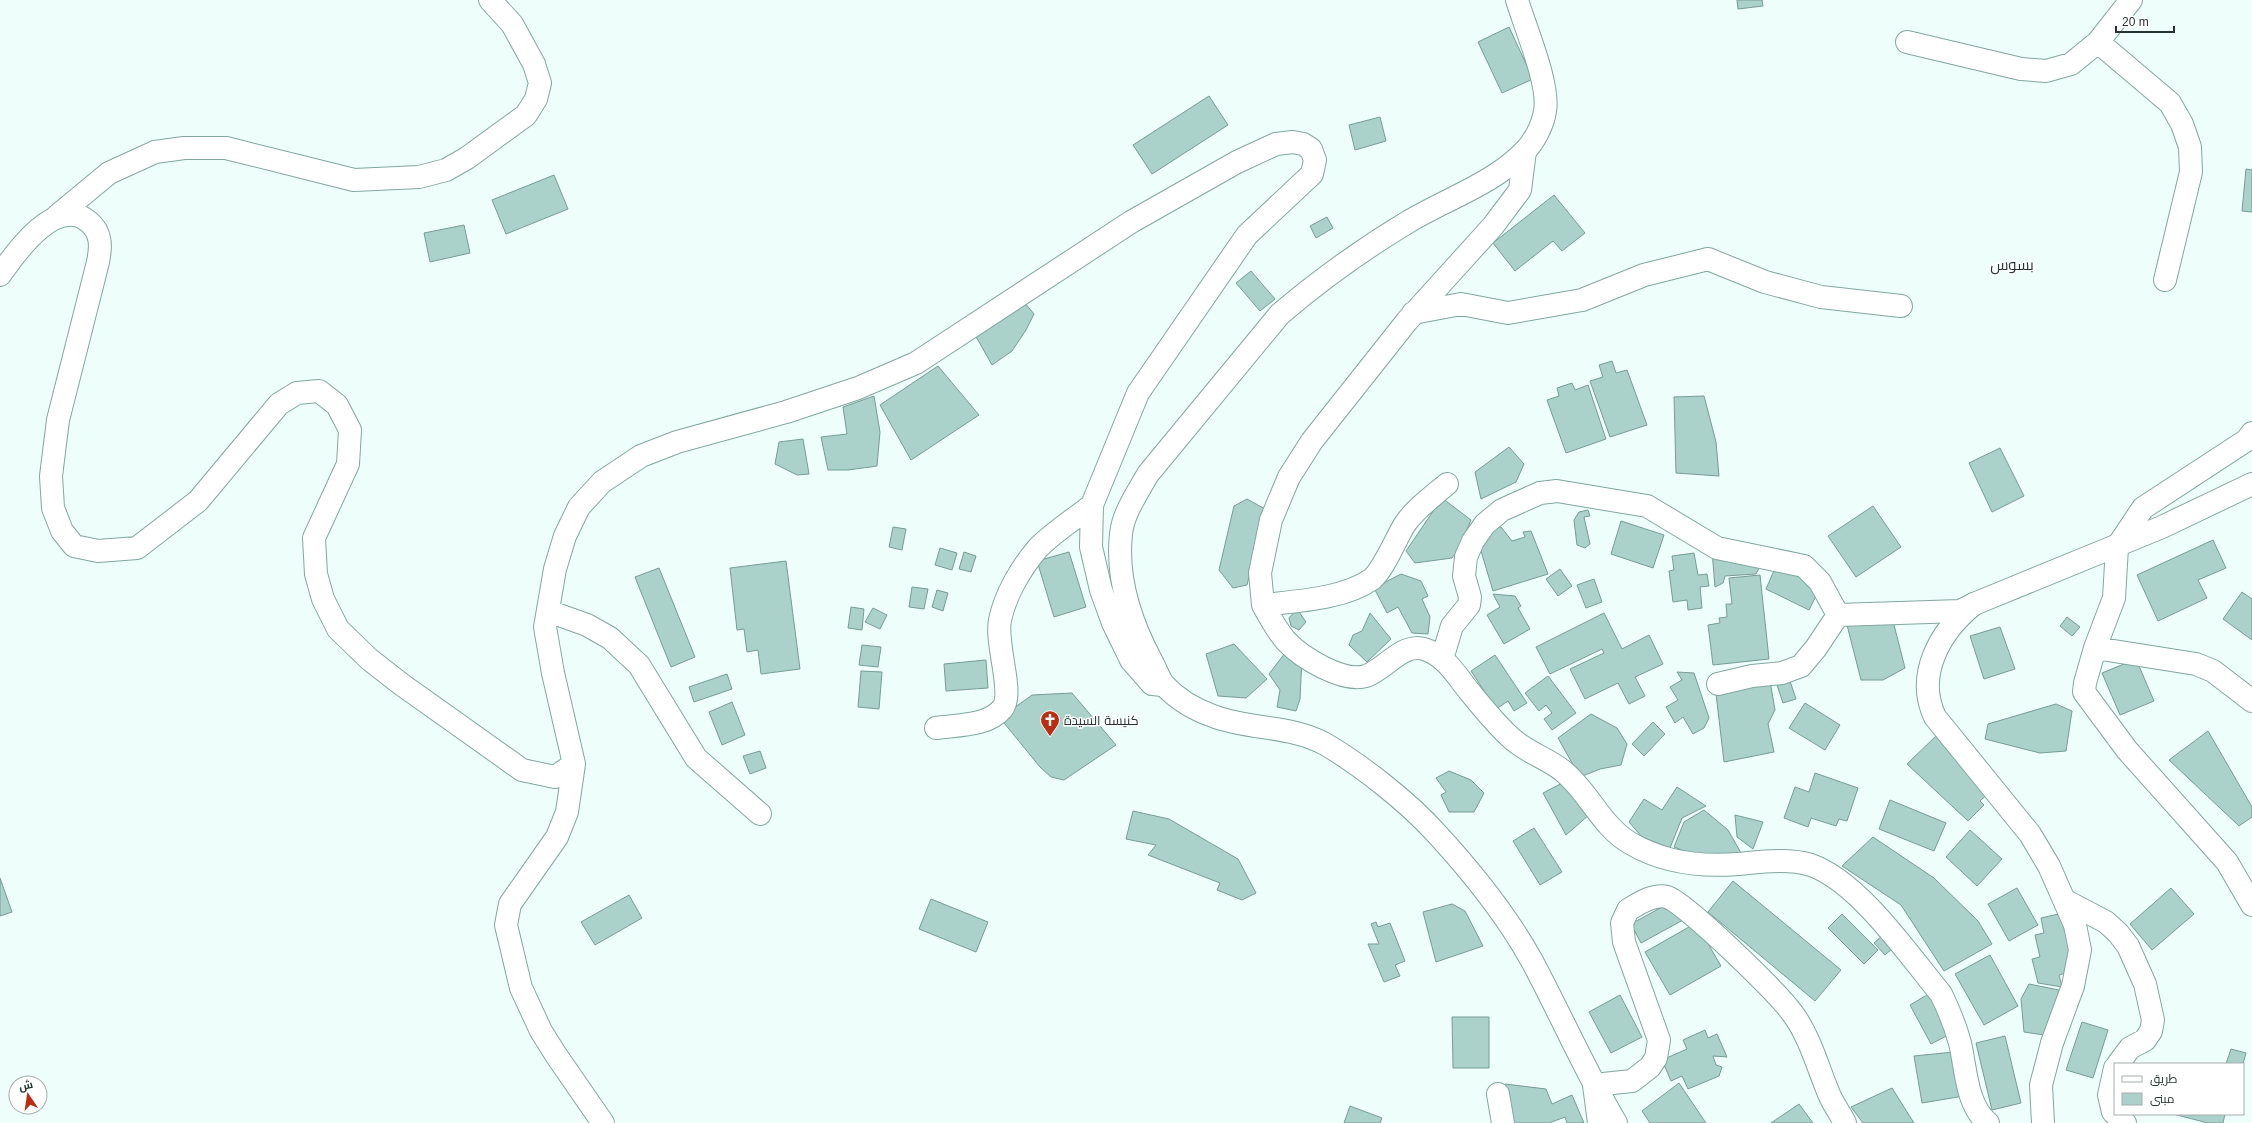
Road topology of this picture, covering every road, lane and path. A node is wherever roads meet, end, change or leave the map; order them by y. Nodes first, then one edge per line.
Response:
1 (490, 0) edge
2 (1517, 0) edge
3 (2131, 0) edge
4 (1907, 42) dead end
5 (2098, 42) junction
6 (1525, 151) junction
7 (57, 216) junction
8 (0, 275) edge
9 (2165, 280) dead end
10 (1901, 306) dead end
11 (1413, 313) junction
12 (2252, 432) edge
13 (1447, 484) dead end
14 (2252, 484) edge
15 (1092, 505) junction
16 (2117, 547) junction
17 (1974, 604) junction
18 (1263, 605) junction
19 (548, 611) junction
20 (1838, 615) junction
21 (2095, 648) junction
22 (1442, 659) junction
23 (1718, 684) dead end
24 (1163, 685) junction
25 (2252, 701) edge
26 (936, 728) dead end
27 (574, 764) junction
28 (760, 814) dead end
29 (2066, 900) junction
30 (2252, 905) edge
31 (2119, 1063) edge
32 (2114, 1073) edge
33 (1594, 1085) junction
34 (1498, 1094) dead end
35 (2114, 1113) edge
36 (2116, 1115) edge
37 (603, 1123) edge
38 (1503, 1123) edge
39 (1599, 1123) edge
40 (1616, 1123) edge
41 (1845, 1123) edge
42 (1988, 1123) edge
43 (2043, 1123) edge
44 (2125, 1123) edge

1 - 7 street
2 - 6 street
3 - 5 street
4 - 5 street
5 - 9 street
6 - 11 street
6 - 24 street
7 - 8 street
7 - 27 street
10 - 11 street
11 - 18 street
12 - 16 street
13 - 18 street
14 - 16 street
15 - 19 street
15 - 24 street
15 - 26 street
16 - 17 street
16 - 21 street
17 - 20 street
17 - 29 street
18 - 22 street
19 - 27 street
19 - 28 street
20 - 22 street
20 - 23 street
21 - 25 street
21 - 30 street
22 - 42 street
24 - 33 street
27 - 37 street
29 - 31 street
29 - 43 street
32 - 35 street
33 - 39 street
33 - 40 street
33 - 41 street
34 - 38 street
36 - 44 street

